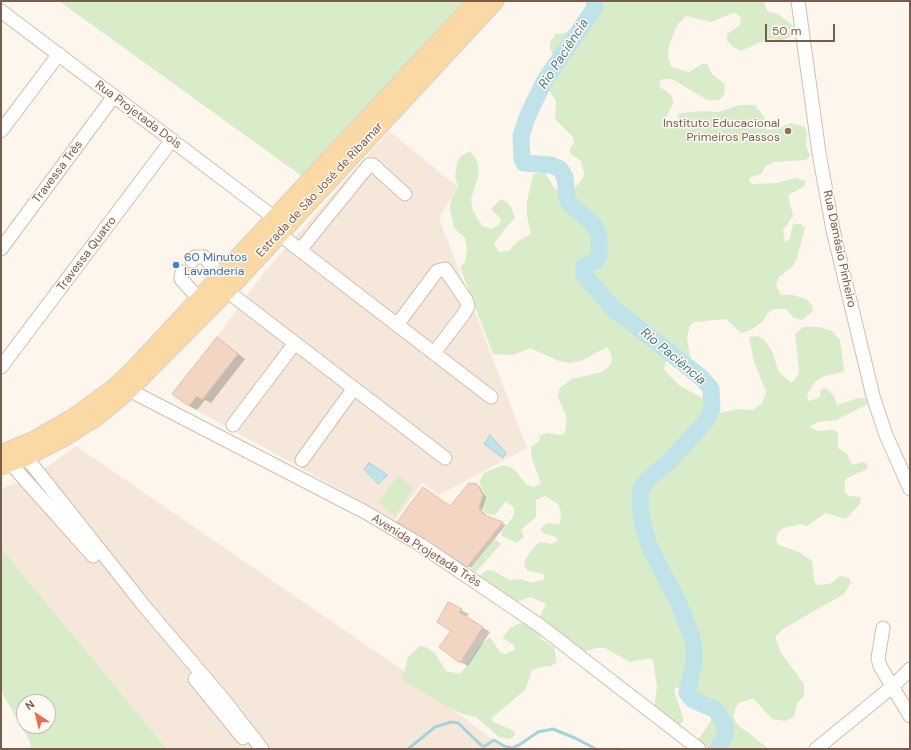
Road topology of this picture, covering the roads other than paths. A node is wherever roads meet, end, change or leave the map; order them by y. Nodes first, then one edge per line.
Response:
1 (477, 1) edge
2 (495, 1) edge
3 (798, 1) edge
4 (1, 11) edge
5 (59, 54) junction
6 (114, 96) junction
7 (1, 131) edge
8 (172, 140) junction
9 (406, 194) dead end
10 (278, 226) junction
11 (1, 249) edge
12 (300, 250) junction
13 (192, 261) dead end
14 (182, 272) dead end
15 (225, 283) junction
16 (200, 300) junction
17 (397, 325) junction
18 (295, 343) junction
19 (434, 353) junction
20 (1, 367) edge
21 (354, 388) junction
22 (129, 390) junction
23 (491, 397) dead end
24 (233, 425) dead end
25 (26, 457) junction
26 (445, 458) dead end
27 (302, 460) dead end
28 (4, 461) edge
29 (910, 489) edge
30 (77, 530) junction
31 (883, 628) dead end
32 (910, 670) edge
33 (208, 688) junction
34 (892, 688) junction
35 (910, 716) edge
36 (820, 746) edge
37 (251, 749) edge
38 (262, 749) edge
39 (699, 749) edge

1 - 10 main road, Estrada de São José de Ribamar
2 - 10 main road, Estrada de São José de Ribamar
3 - 29 street, Rua Damásio Pinheiro
4 - 5 street, Rua Projetada Dois
5 - 6 street, Rua Projetada Dois
5 - 7 street
6 - 8 street, Rua Projetada Dois
6 - 11 street, Travessa Três
8 - 10 street, Rua Projetada Dois
8 - 20 street, Travessa Quatro
9 - 12 street
10 - 12 street, Rua Projetada Dois
10 - 15 main road, Estrada de São José de Ribamar
12 - 17 street, Rua Projetada Dois
13 - 15 street
14 - 16 street
15 - 16 main road, Estrada de São José de Ribamar
15 - 18 street
15 - 22 main road, Estrada de São José de Ribamar
16 - 28 main road, Estrada de São José de Ribamar
17 - 19 street, Rua Projetada Dois
17 - 19 street
18 - 21 street
18 - 24 street
19 - 23 street, Rua Projetada Dois
21 - 26 street
21 - 27 street
22 - 25 main road, Estrada de São José de Ribamar
22 - 39 street, Avenida Projetada Três
25 - 28 main road, Estrada de São José de Ribamar
25 - 30 street
28 - 30 street
30 - 33 street
31 - 34 street
32 - 34 street
33 - 37 street
33 - 38 street
34 - 35 street
34 - 36 street

